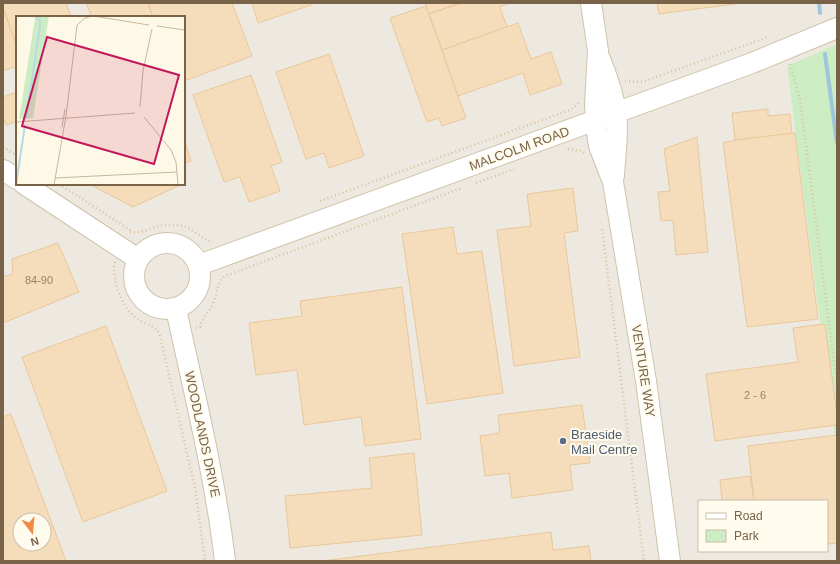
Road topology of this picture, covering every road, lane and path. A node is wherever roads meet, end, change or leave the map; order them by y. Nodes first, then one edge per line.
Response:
1 (592, 3) edge
2 (837, 28) edge
3 (783, 50) junction
4 (603, 89) junction
5 (616, 112) junction
6 (596, 120) junction
7 (3, 147) edge
8 (564, 151) dead end
9 (16, 155) edge
10 (588, 157) dead end
11 (520, 167) dead end
12 (3, 170) edge
13 (16, 178) edge
14 (614, 182) junction
15 (475, 184) dead end
16 (26, 185) edge
17 (61, 185) edge
18 (468, 186) dead end
19 (318, 202) dead end
20 (602, 222) dead end
21 (218, 242) dead end
22 (130, 246) junction
23 (199, 265) junction
24 (176, 309) junction
25 (181, 331) junction
26 (160, 336) junction
27 (837, 375) edge
28 (205, 561) edge
29 (225, 561) edge
30 (644, 561) edge
31 (670, 561) edge

1 - 4 street
2 - 3 street, MALCOLM ROAD
3 - 4 path
3 - 5 street, MALCOLM ROAD
3 - 27 path
4 - 5 street, VENTURE WAY
4 - 6 street, VENTURE WAY
4 - 19 path
5 - 6 street, MALCOLM ROAD
5 - 14 street, VENTURE WAY
6 - 14 street, VENTURE WAY
6 - 23 street, MALCOLM ROAD
7 - 9 path
8 - 10 path
11 - 15 path
12 - 13 street
14 - 31 street, VENTURE WAY
16 - 22 street
17 - 22 path
18 - 25 path
20 - 30 path
21 - 22 path
22 - 23 street
22 - 24 street
22 - 26 path
23 - 24 street
24 - 25 street, WOODLANDS DRIVE
25 - 26 path
25 - 29 street, WOODLANDS DRIVE
26 - 28 path

